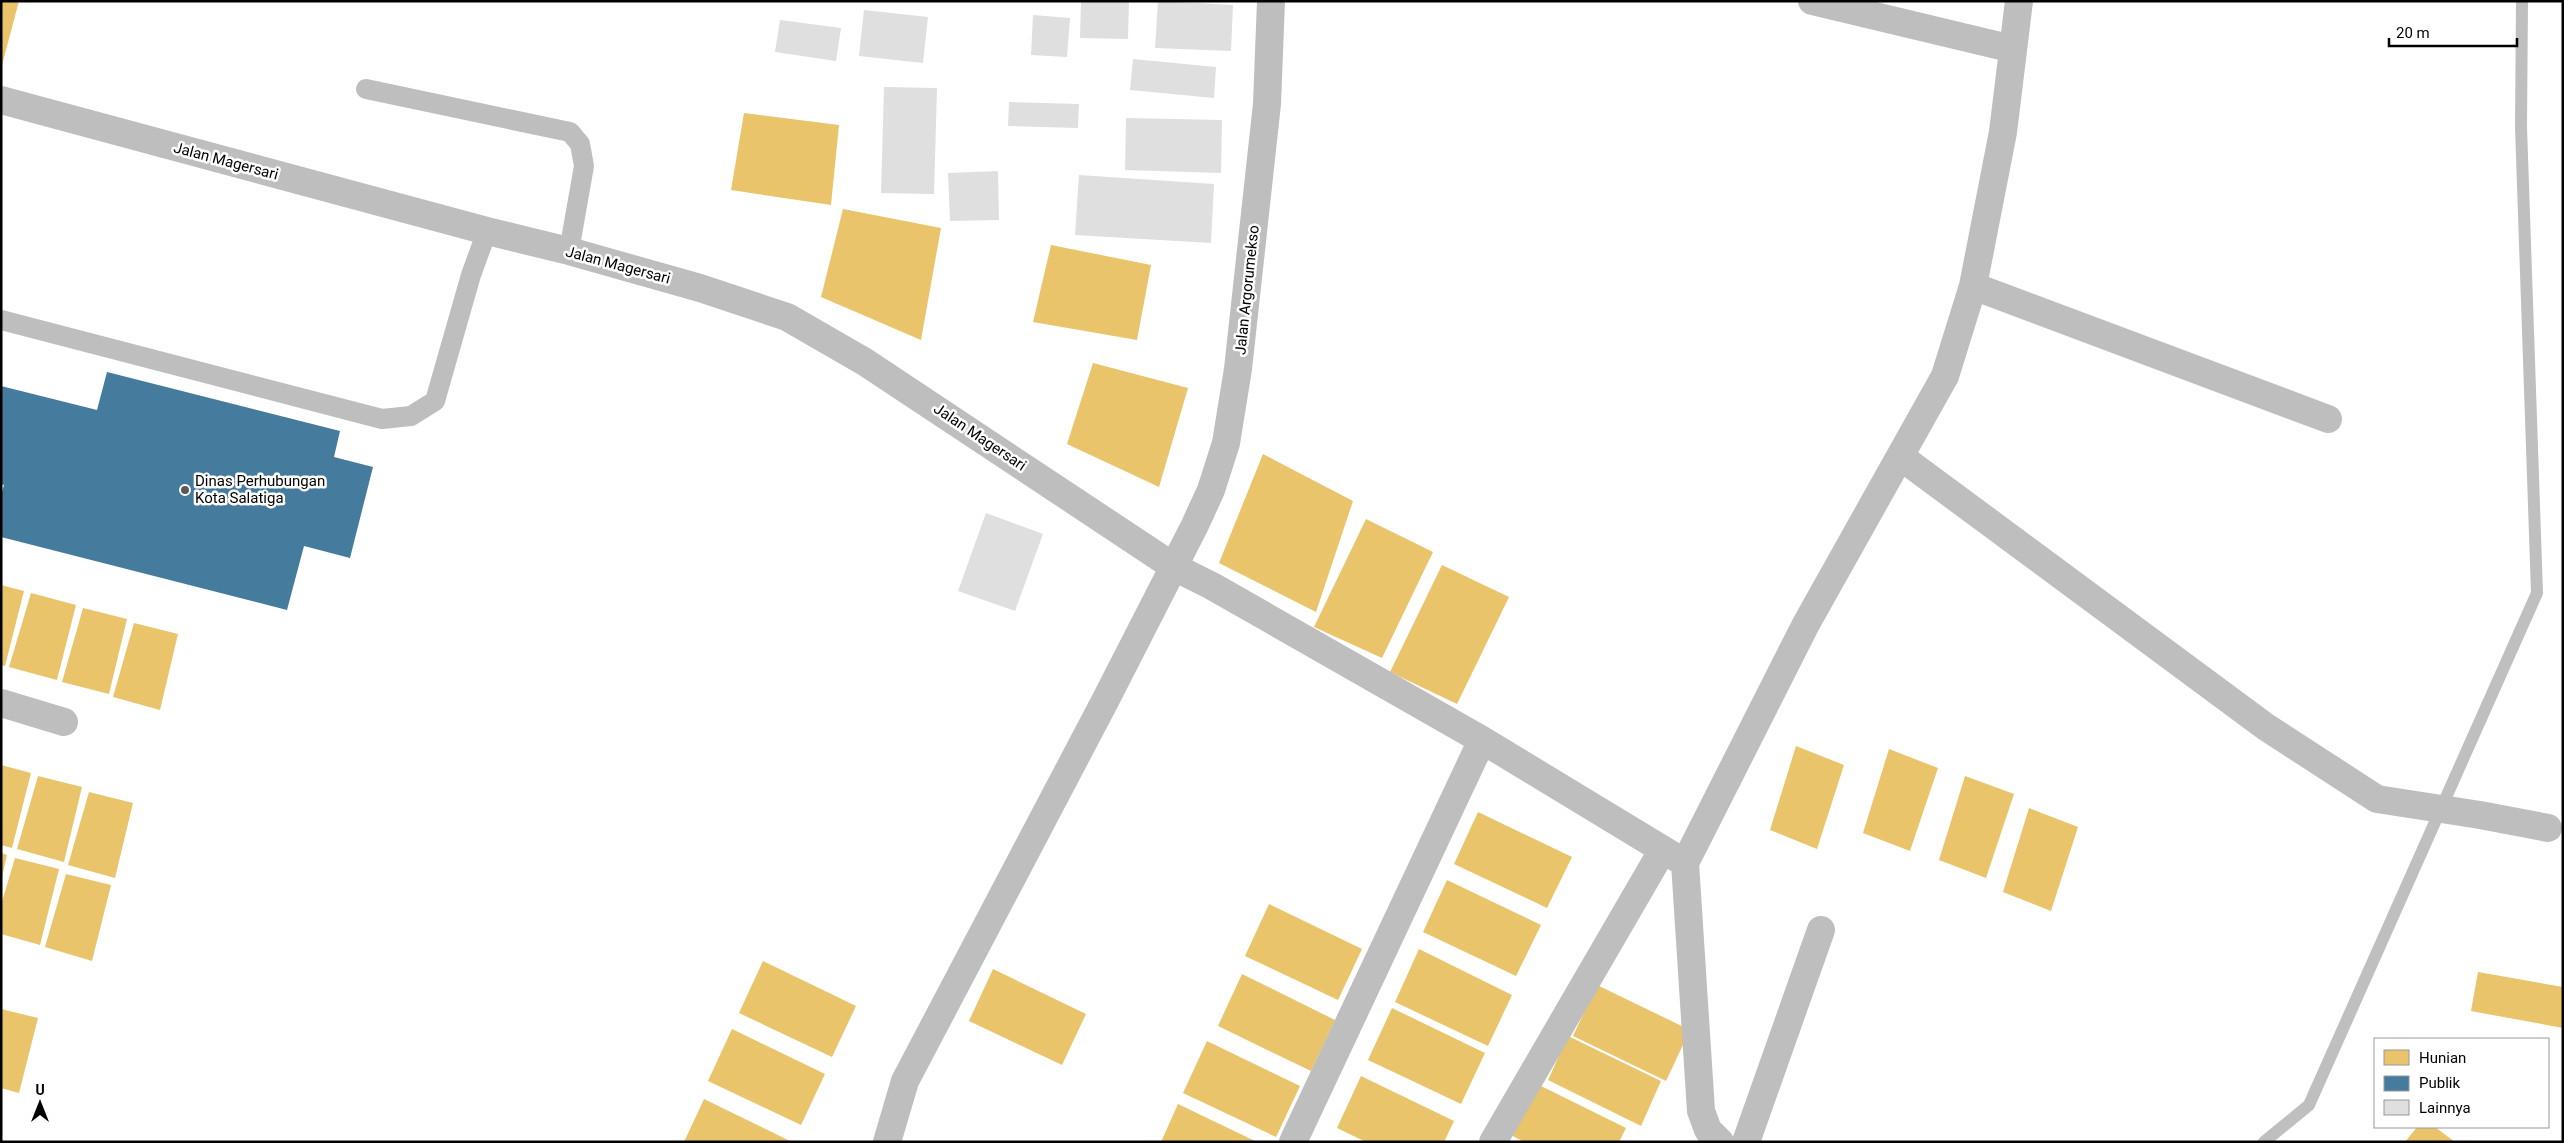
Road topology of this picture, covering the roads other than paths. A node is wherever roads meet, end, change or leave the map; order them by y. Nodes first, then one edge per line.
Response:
1 (1271, 1) edge
2 (1812, 1) edge
3 (2019, 1) edge
4 (2013, 49) junction
5 (366, 89) dead end
6 (2, 101) edge
7 (487, 231) junction
8 (569, 251) junction
9 (1973, 286) junction
10 (1, 320) edge
11 (2328, 419) dead end
12 (1901, 457) junction
13 (1174, 567) junction
14 (1, 703) edge
15 (64, 722) dead end
16 (1482, 740) junction
17 (2548, 828) dead end
18 (1674, 857) junction
19 (1821, 930) dead end
20 (886, 1142) edge
21 (1293, 1142) edge
22 (1493, 1142) edge
23 (1720, 1142) edge
24 (1746, 1142) edge

1 - 13 street, Jalan Argorumekso
2 - 4 street
3 - 4 street
4 - 9 street
5 - 8 lane
6 - 7 street, Jalan Magersari
7 - 8 street, Jalan Magersari
7 - 10 lane
8 - 13 street, Jalan Magersari
9 - 11 street
9 - 12 street
12 - 17 street
12 - 18 street
13 - 16 street, Jalan Magersari
13 - 20 street, Jalan Argorumekso
14 - 15 street
16 - 18 street, Jalan Magersari
16 - 21 street
18 - 22 street
18 - 23 street
19 - 24 street

